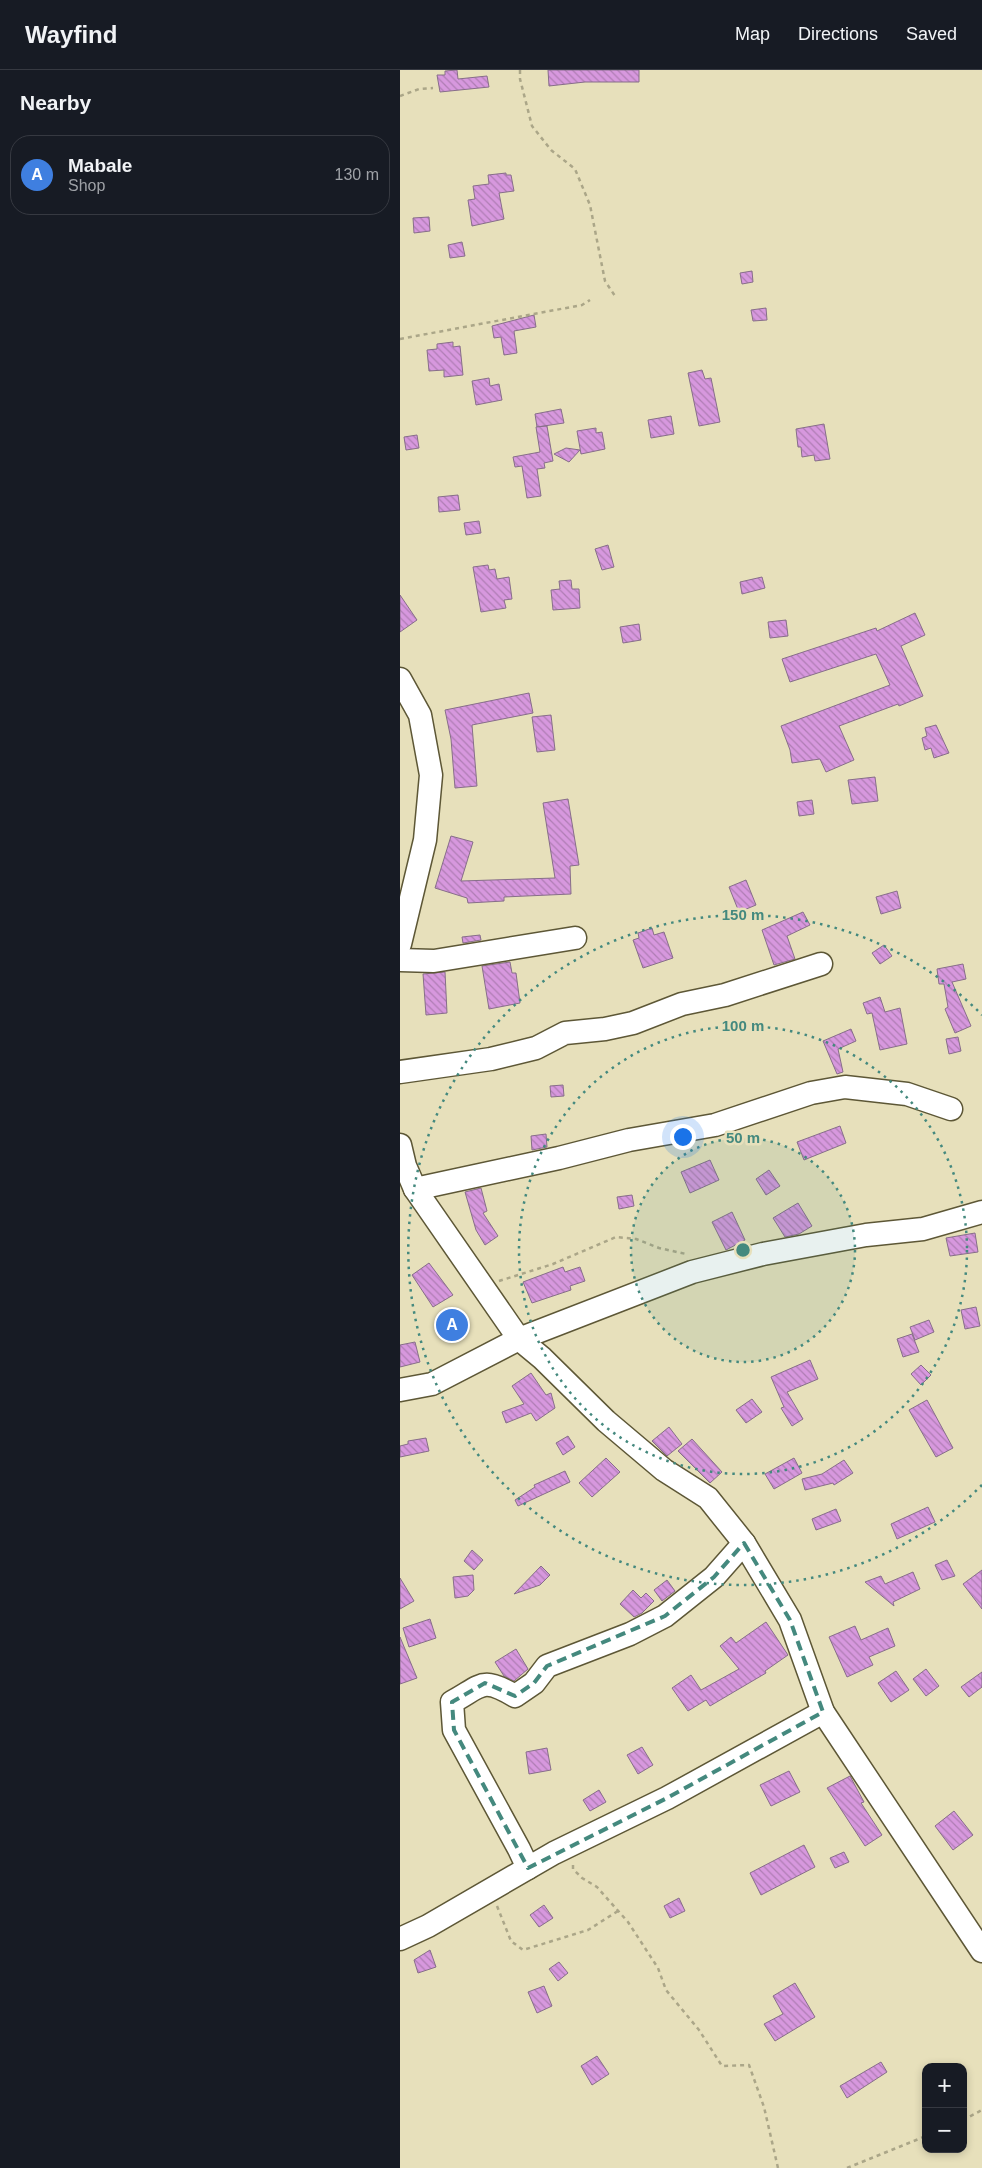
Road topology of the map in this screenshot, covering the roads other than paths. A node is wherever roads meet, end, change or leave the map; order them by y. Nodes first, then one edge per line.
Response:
1 (400, 679) edge
2 (401, 934) edge
3 (575, 938) dead end
4 (400, 960) edge
5 (821, 964) dead end
6 (400, 1072) edge
7 (951, 1109) dead end
8 (400, 1146) edge
9 (415, 1189) junction
10 (982, 1212) edge
11 (518, 1338) junction
12 (400, 1390) edge
13 (744, 1543) junction
14 (823, 1712) junction
15 (528, 1868) junction
16 (400, 1939) edge
17 (982, 1951) edge

1 - 2 street
3 - 4 street
5 - 6 street
7 - 9 street
8 - 9 street
9 - 11 street
10 - 11 street
11 - 12 street
11 - 13 street
13 - 14 street
13 - 15 street
14 - 15 street
14 - 17 street
15 - 16 street

